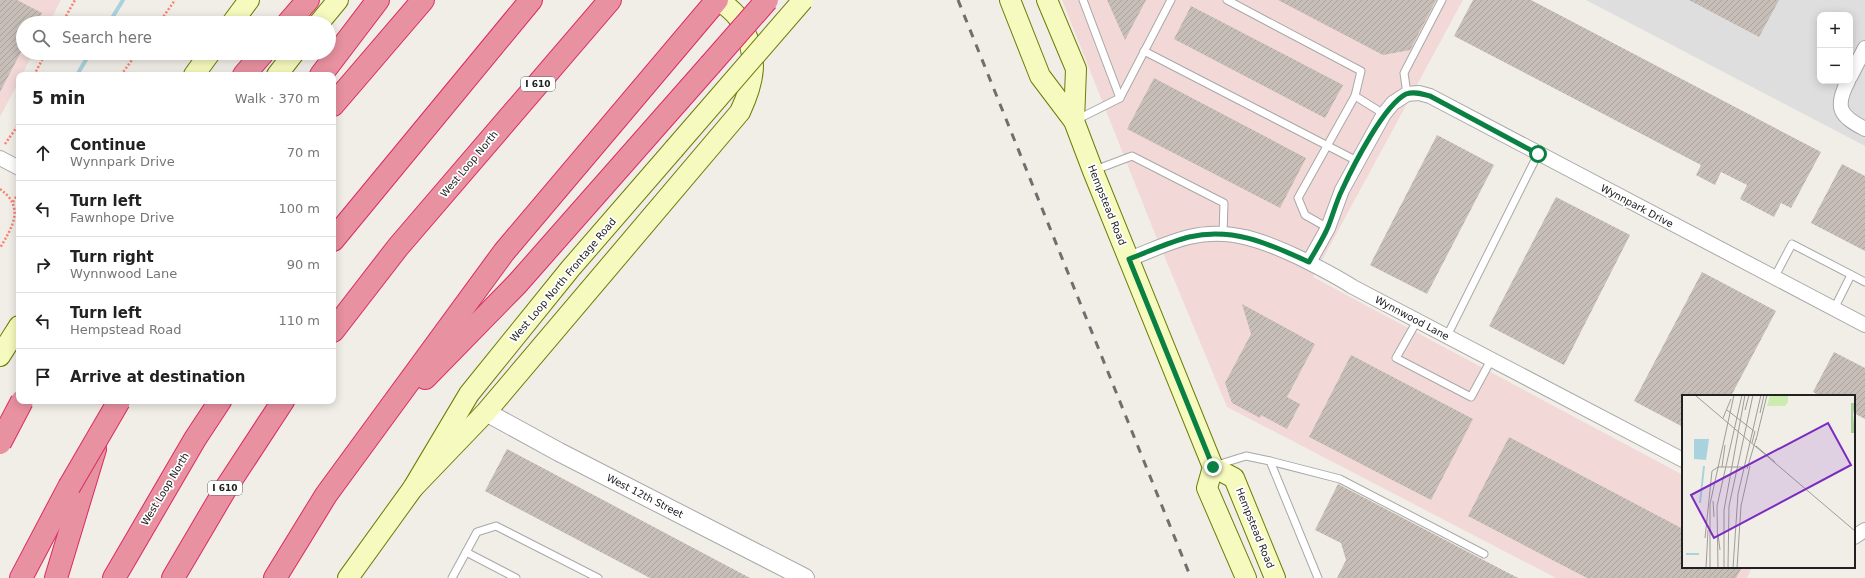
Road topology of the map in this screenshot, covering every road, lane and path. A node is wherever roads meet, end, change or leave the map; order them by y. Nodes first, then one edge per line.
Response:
1 (74, 0) edge
2 (175, 0) edge
3 (249, 0) edge
4 (308, 0) edge
5 (338, 0) edge
6 (378, 0) edge
7 (423, 0) edge
8 (531, 0) edge
9 (610, 0) edge
10 (718, 0) edge
11 (767, 0) edge
12 (803, 0) edge
13 (1010, 0) edge
14 (1047, 0) edge
15 (1083, 0) edge
16 (1171, 0) edge
17 (1227, 0) edge
18 (1442, 0) edge
19 (66, 16) edge
20 (163, 16) edge
21 (237, 16) edge
22 (294, 16) edge
23 (325, 16) edge
24 (1865, 48) edge
25 (1144, 51) junction
26 (336, 55) edge
27 (42, 60) edge
28 (132, 60) edge
29 (205, 60) edge
30 (257, 60) edge
31 (289, 60) edge
32 (332, 60) edge
33 (1853, 71) edge
34 (36, 72) edge
35 (123, 72) edge
36 (196, 72) edge
37 (247, 72) edge
38 (279, 72) edge
39 (323, 72) edge
40 (1847, 84) edge
41 (1408, 94) junction
42 (1355, 96) junction
43 (1120, 98) junction
44 (336, 102) edge
45 (1384, 114) junction
46 (1074, 121) junction
47 (16, 128) edge
48 (1865, 129) edge
49 (5, 144) dead end
50 (1327, 145) junction
51 (1538, 154) junction
52 (0, 158) edge
53 (1357, 161) junction
54 (16, 166) edge
55 (1093, 171) junction
56 (0, 189) edge
57 (16, 196) edge
58 (12, 202) junction
59 (1328, 228) junction
60 (1223, 234) junction
61 (336, 236) edge
62 (0, 248) edge
63 (1129, 259) junction
64 (1309, 262) junction
65 (1851, 275) junction
66 (1774, 278) junction
67 (1865, 282) edge
68 (1834, 309) junction
69 (1417, 321) junction
70 (1865, 325) edge
71 (336, 326) edge
72 (16, 331) edge
73 (1447, 336) junction
74 (0, 356) edge
75 (1491, 360) junction
76 (20, 404) edge
77 (28, 404) edge
78 (106, 404) edge
79 (117, 404) edge
80 (218, 404) edge
81 (280, 404) edge
82 (486, 412) junction
83 (368, 436) junction
84 (0, 442) edge
85 (1682, 459) edge
86 (1270, 461) junction
87 (1213, 467) junction
88 (413, 488) junction
89 (466, 552) junction
90 (1484, 554) dead end
91 (21, 578) edge
92 (56, 578) edge
93 (114, 578) edge
94 (173, 578) edge
95 (275, 578) edge
96 (348, 578) edge
97 (452, 578) edge
98 (516, 578) edge
99 (598, 578) edge
100 (805, 578) edge
101 (1246, 578) edge
102 (1275, 578) edge
103 (1318, 578) edge

1 - 19 path
2 - 20 path
3 - 21 main road
4 - 22 highway
5 - 23 main road
6 - 26 highway
7 - 44 highway
8 - 61 highway
9 - 71 highway, West Loop North / I 610
10 - 82 main road
10 - 83 highway
11 - 83 highway, bridge
12 - 88 main road, West Loop North Frontage Road, bridge
13 - 46 main road, Hempstead Road
14 - 46 main road, Hempstead Road
15 - 43 lane
16 - 25 lane
17 - 42 lane
18 - 41 lane
24 - 33 street
25 - 43 lane
25 - 50 lane
27 - 34 path
28 - 35 path
29 - 36 main road
30 - 37 highway
31 - 38 main road
32 - 39 highway
40 - 48 street
41 - 45 street
41 - 51 street, Wynnpark Drive
42 - 45 lane
42 - 50 lane
43 - 46 lane
45 - 53 street
46 - 55 main road, Hempstead Road
47 - 49 path
50 - 53 lane
50 - 59 lane
51 - 66 street, Wynnpark Drive
51 - 73 lane
52 - 54 street
53 - 59 street
55 - 60 lane
55 - 63 main road, Hempstead Road
56 - 58 path
57 - 58 path
58 - 62 path
59 - 64 street
60 - 63 street, Wynnwood Lane
60 - 64 street, Wynnwood Lane
63 - 87 main road, Hempstead Road
64 - 69 street, Wynnwood Lane
65 - 66 lane
65 - 67 lane
65 - 68 lane
66 - 68 street, Wynnpark Drive
68 - 70 street, Wynnpark Drive
69 - 73 street, Wynnwood Lane
69 - 75 lane
72 - 74 main road
73 - 75 street, Wynnwood Lane
75 - 85 street, Wynnwood Lane
76 - 84 highway, bridge
77 - 84 main road
78 - 92 highway
79 - 91 highway, bridge
80 - 93 highway, West Loop North
81 - 94 highway, I 610
82 - 88 main road
82 - 100 street, West 12th Street
83 - 95 highway
86 - 87 lane
86 - 90 lane
86 - 103 lane
87 - 101 main road
87 - 102 main road, Hempstead Road
88 - 96 main road, West Loop North Frontage Road
89 - 97 lane
89 - 98 lane
89 - 99 lane

